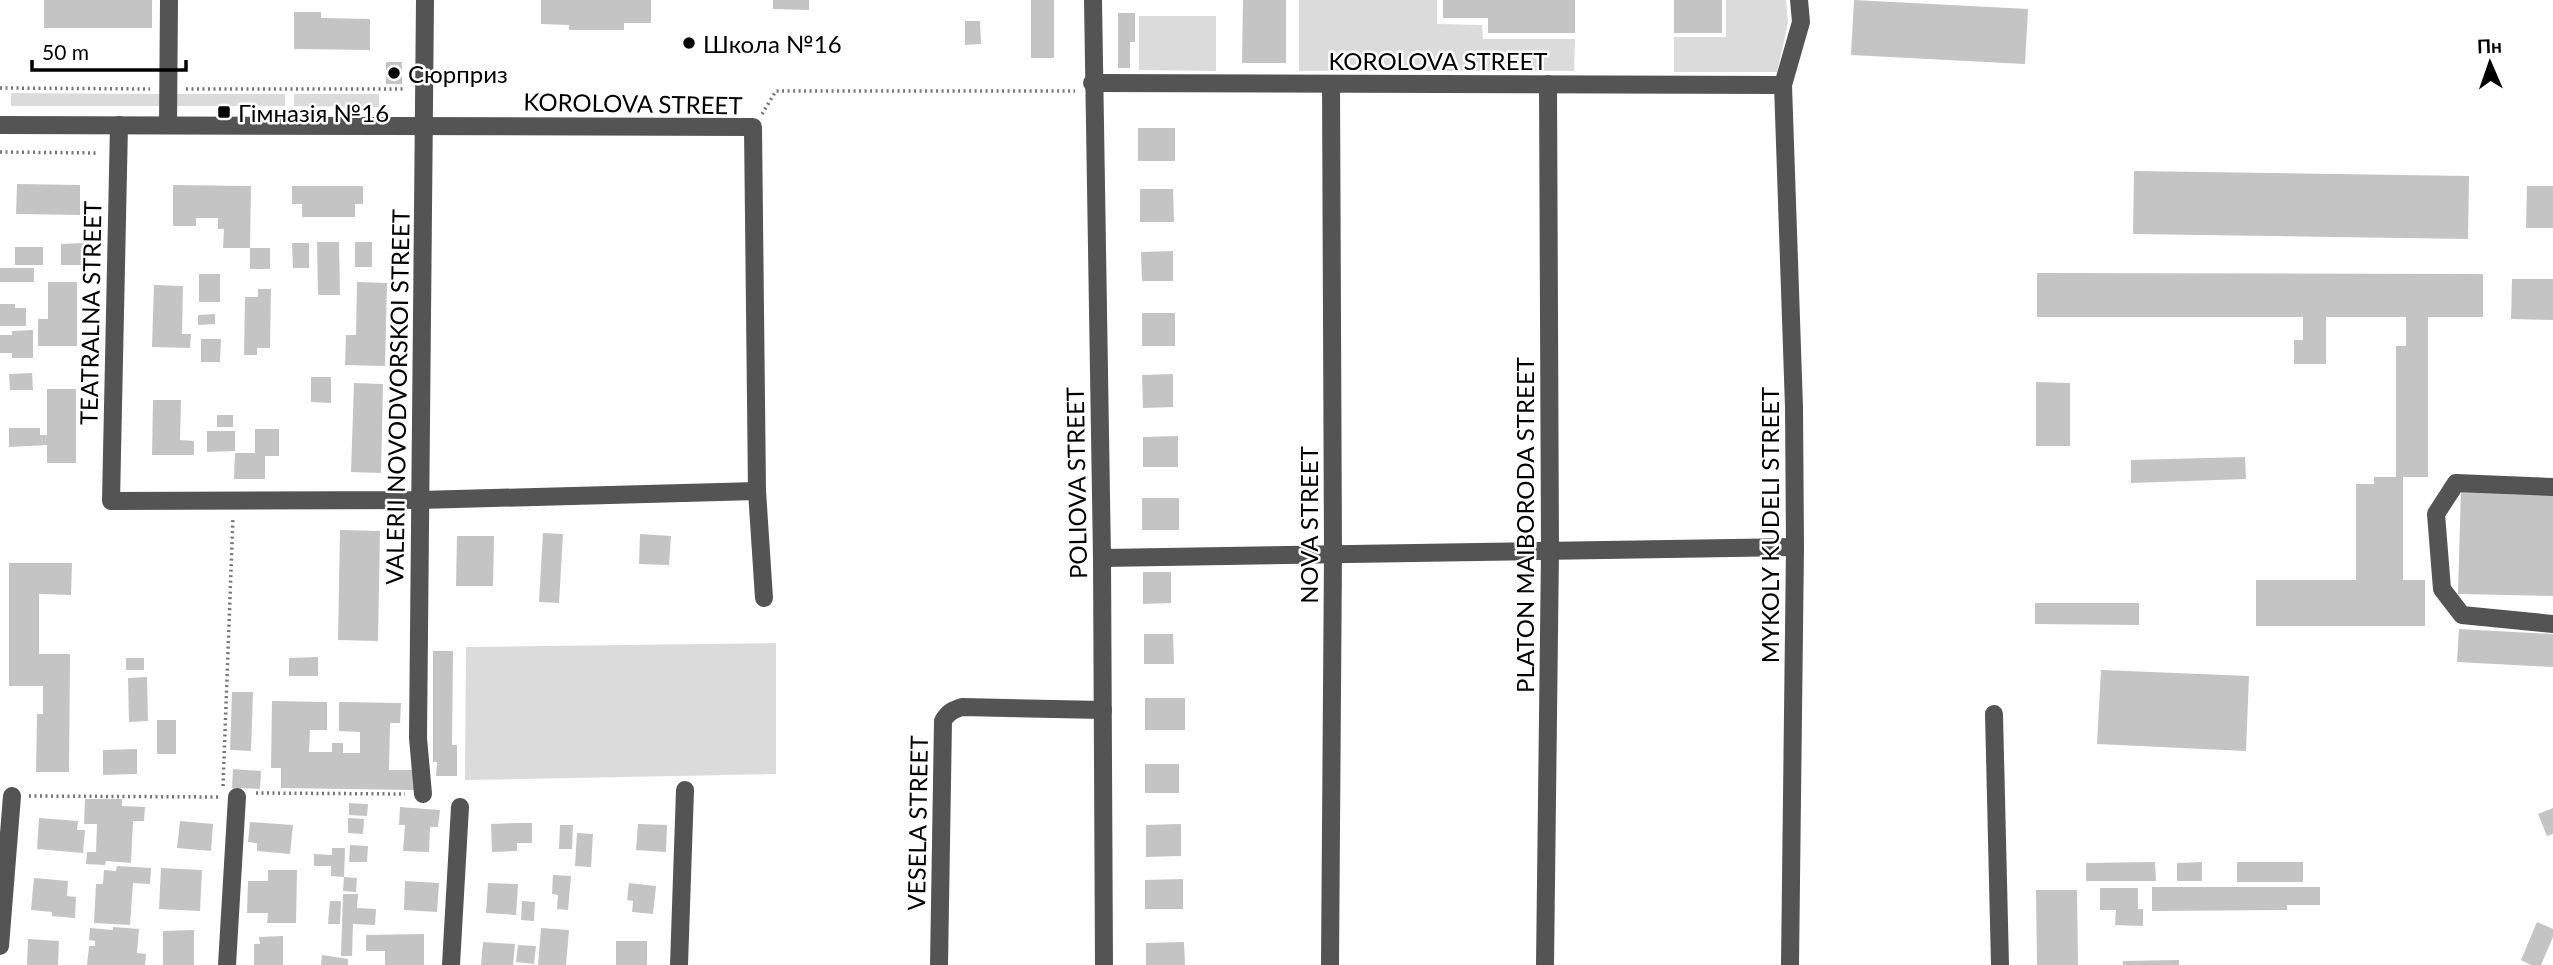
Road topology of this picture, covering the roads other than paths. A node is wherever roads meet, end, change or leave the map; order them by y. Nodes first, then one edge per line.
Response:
1 (169, 0) edge
2 (425, 0) edge
3 (1093, 0) edge
4 (1799, 0) edge
5 (1092, 83) junction
6 (1331, 84) junction
7 (1548, 84) junction
8 (1783, 85) junction
9 (0, 125) edge
10 (118, 125) junction
11 (168, 125) junction
12 (425, 126) junction
13 (2553, 487) edge
14 (757, 491) junction
15 (420, 500) junction
16 (1795, 547) junction
17 (1550, 551) junction
18 (1333, 554) junction
19 (1102, 558) junction
20 (764, 598) dead end
21 (2553, 624) edge
22 (1103, 710) junction
23 (1994, 714) dead end
24 (685, 790) dead end
25 (423, 794) road end
26 (12, 796) road end
27 (229, 797) road end
28 (460, 807) dead end
29 (0, 946) edge
30 (227, 965) edge
31 (452, 965) edge
32 (679, 965) edge
33 (939, 965) edge
34 (1104, 965) edge
35 (1331, 965) edge
36 (1545, 965) edge
37 (1790, 965) edge
38 (2000, 965) edge

1 - 11 street
2 - 12 street, VALERII NOVODVORSKOI STREET
3 - 5 street, POLIOVA STREET
4 - 8 street, MYKOLY KUDELI STREET
5 - 6 street, KOROLOVA STREET
5 - 19 street, POLIOVA STREET
6 - 7 street, KOROLOVA STREET
6 - 18 street, NOVA STREET
7 - 8 street, KOROLOVA STREET
7 - 17 street, PLATON MAIBORODA STREET
8 - 16 street, MYKOLY KUDELI STREET
9 - 10 street, KOROLOVA STREET
10 - 11 street, KOROLOVA STREET
10 - 15 street, TEATRALNA STREET
11 - 12 street, KOROLOVA STREET
12 - 14 street, KOROLOVA STREET
12 - 15 street, VALERII NOVODVORSKOI STREET
13 - 21 street
14 - 15 street
14 - 20 street, KOROLOVA STREET
15 - 25 street, VALERII NOVODVORSKOI STREET
16 - 17 street
16 - 37 street, MYKOLY KUDELI STREET
17 - 18 street
17 - 36 street, PLATON MAIBORODA STREET
18 - 19 street
18 - 35 street, NOVA STREET
19 - 22 street, POLIOVA STREET
22 - 33 street, VESELA STREET
22 - 34 street, POLIOVA STREET
23 - 38 street
24 - 32 street
26 - 29 street
27 - 30 street
28 - 31 street

